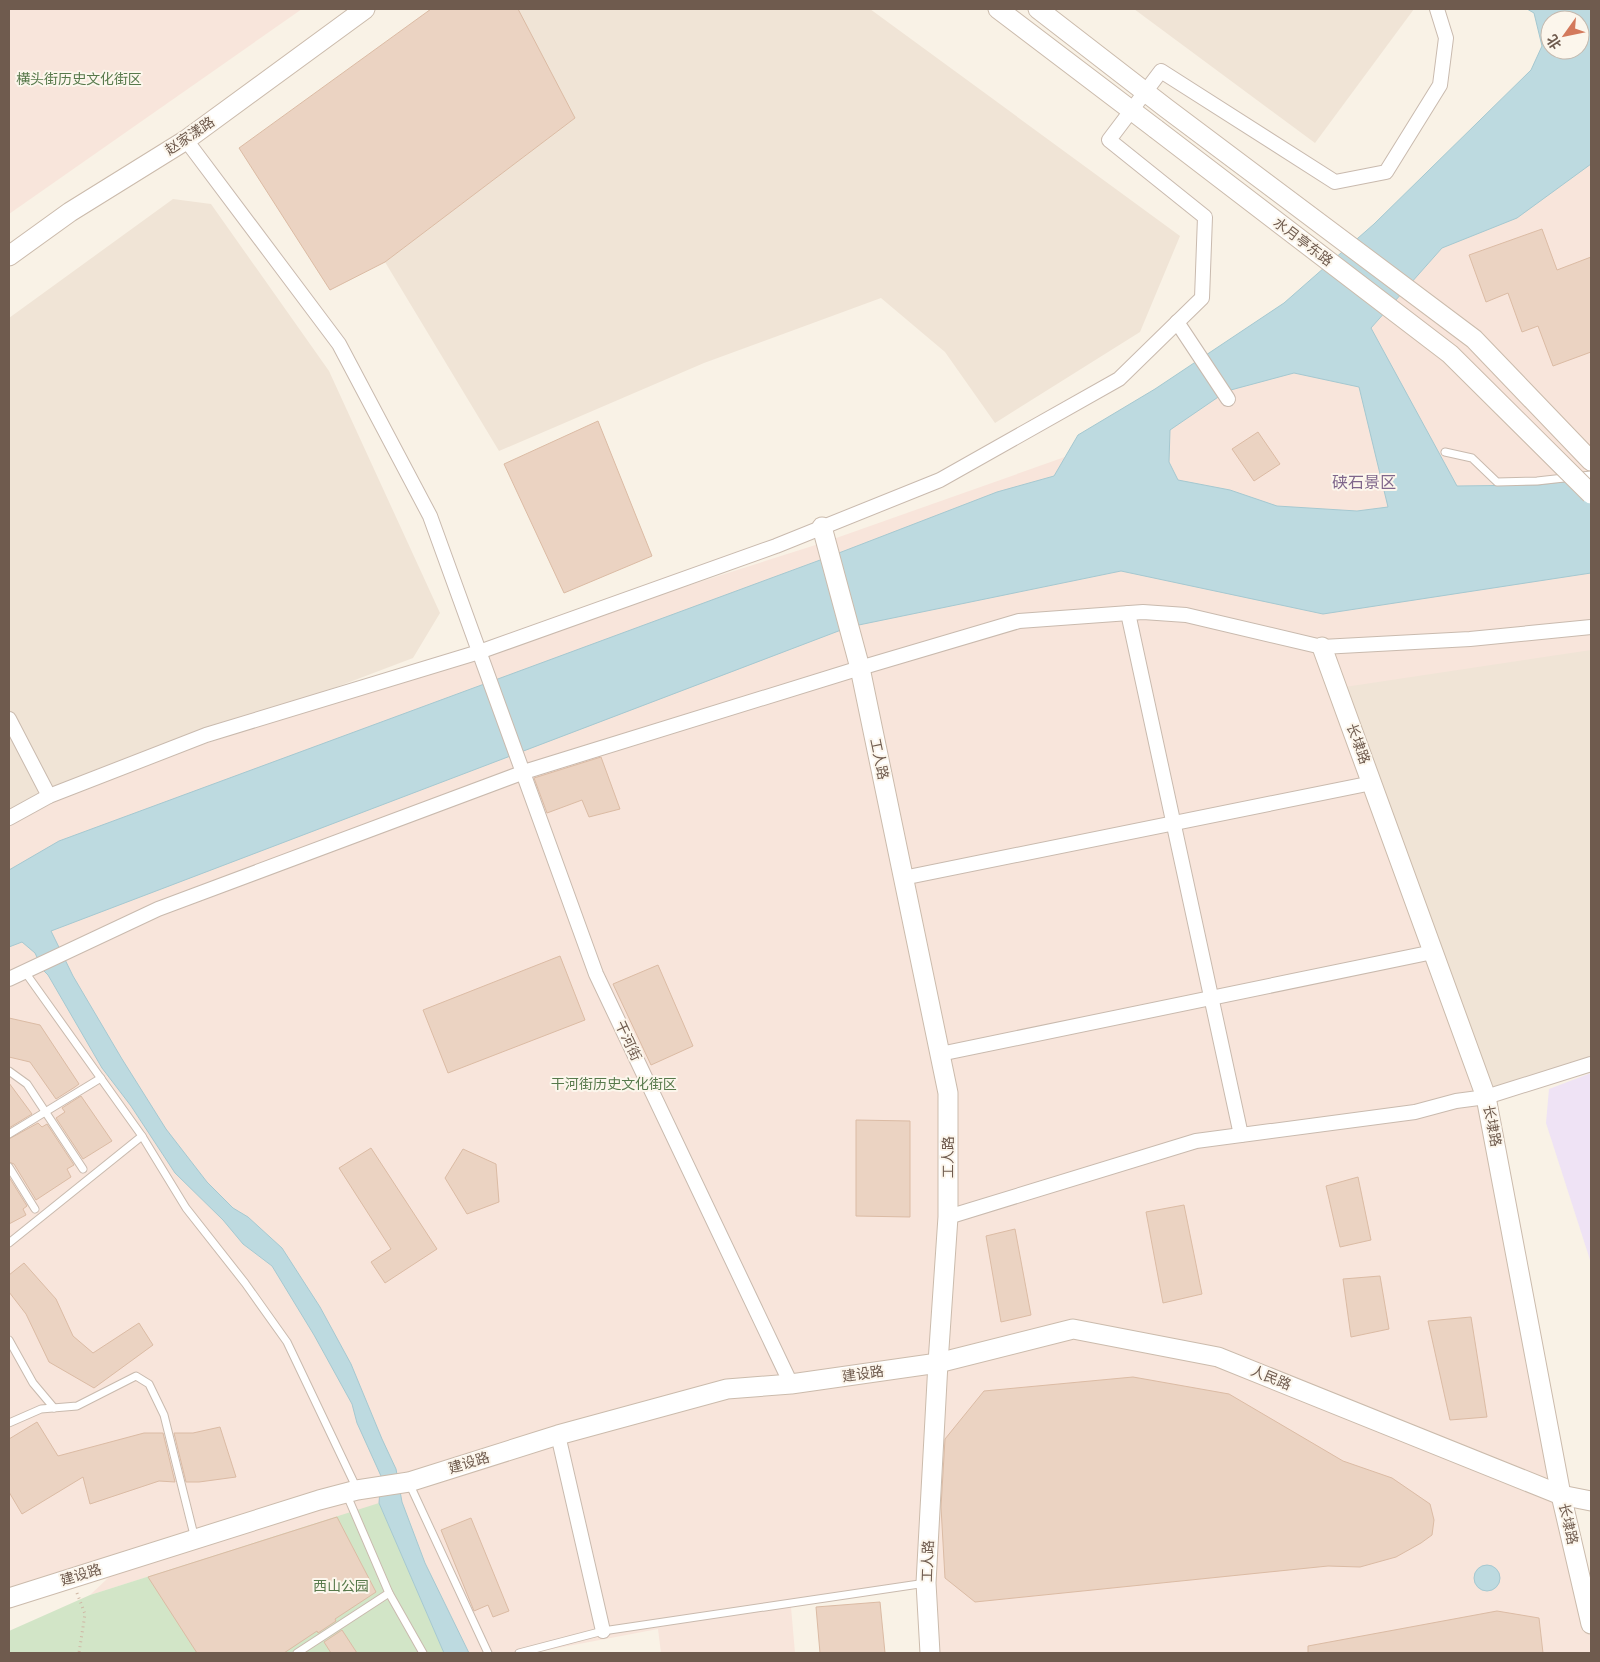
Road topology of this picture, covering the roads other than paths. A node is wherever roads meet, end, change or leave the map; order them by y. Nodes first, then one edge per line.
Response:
1 (365, 9) edge
2 (998, 9) edge
3 (1038, 9) edge
4 (1438, 9) edge
5 (1145, 92) junction
6 (1131, 110) junction
7 (186, 140) junction
8 (9, 256) edge
9 (1177, 322) junction
10 (1228, 399) dead end
11 (1445, 452) dead end
12 (1591, 460) edge
13 (1591, 475) edge
14 (1591, 494) edge
15 (824, 535) junction
16 (1128, 613) junction
17 (1591, 627) edge
18 (1322, 647) junction
19 (481, 657) junction
20 (859, 662) junction
21 (9, 719) edge
22 (523, 772) junction
23 (1372, 783) junction
24 (49, 796) junction
25 (9, 818) edge
26 (1173, 823) junction
27 (904, 878) junction
28 (1433, 952) junction
29 (25, 972) junction
30 (9, 979) edge
31 (1212, 998) junction
32 (940, 1054) junction
33 (1591, 1064) edge
34 (9, 1070) edge
35 (101, 1078) junction
36 (1486, 1097) junction
37 (46, 1111) junction
38 (9, 1134) edge
39 (1241, 1135) junction
40 (142, 1136) junction
41 (9, 1167) edge
42 (83, 1169) dead end
43 (35, 1209) dead end
44 (948, 1217) junction
45 (9, 1243) edge
46 (9, 1340) edge
47 (938, 1363) junction
48 (791, 1384) junction
49 (54, 1408) junction
50 (9, 1423) edge
51 (558, 1435) junction
52 (409, 1482) junction
53 (352, 1492) junction
54 (1562, 1495) junction
55 (1591, 1501) edge
56 (195, 1539) junction
57 (926, 1583) junction
58 (389, 1593) junction
59 (9, 1598) edge
60 (1591, 1624) edge
61 (603, 1632) junction
62 (297, 1653) edge
63 (423, 1653) edge
64 (488, 1653) edge
65 (520, 1653) edge
66 (930, 1653) edge

1 - 7 street, 赵家漾路
2 - 6 street, 水月亭东路
3 - 5 street, 水月亭东路
4 - 5 street
5 - 6 street
5 - 12 street, 水月亭东路
6 - 9 street
6 - 14 street, 水月亭东路, bridge
7 - 8 street, 赵家漾路
7 - 19 street, 干河街
9 - 10 street
9 - 15 street
11 - 13 lane
15 - 19 street
15 - 20 street, 工人路
16 - 18 street
16 - 20 street
16 - 26 street
17 - 18 street
18 - 23 street, 长埭路
19 - 22 street, 干河街
19 - 24 street
20 - 22 street
20 - 27 street, 工人路
21 - 24 street
22 - 29 street
22 - 48 street, 干河街
23 - 26 street
23 - 28 street, 长埭路
24 - 25 street
26 - 27 street
26 - 31 street
27 - 32 street, 工人路
28 - 31 street
28 - 36 street, 长埭路
29 - 30 street
29 - 35 lane
31 - 32 street
31 - 39 street
32 - 44 street, 工人路
33 - 36 street
34 - 37 lane
35 - 37 lane
35 - 40 lane
36 - 39 street
36 - 54 street, 长埭路
37 - 38 lane
37 - 42 lane
39 - 44 street
40 - 45 lane
40 - 53 lane
41 - 43 lane
44 - 47 street, 工人路
46 - 49 lane
47 - 48 street, 建设路
47 - 54 street, 人民路
47 - 57 street, 工人路
48 - 51 street, 建设路
49 - 50 lane
49 - 56 lane
51 - 52 street, 建设路
51 - 61 street
52 - 53 street, 建设路
52 - 64 lane
53 - 56 street, 建设路
53 - 58 lane
54 - 55 street, 人民路
54 - 60 street, 长埭路
56 - 59 street, 建设路
57 - 61 lane
57 - 66 street, 工人路
58 - 62 lane
58 - 63 lane
61 - 65 lane

